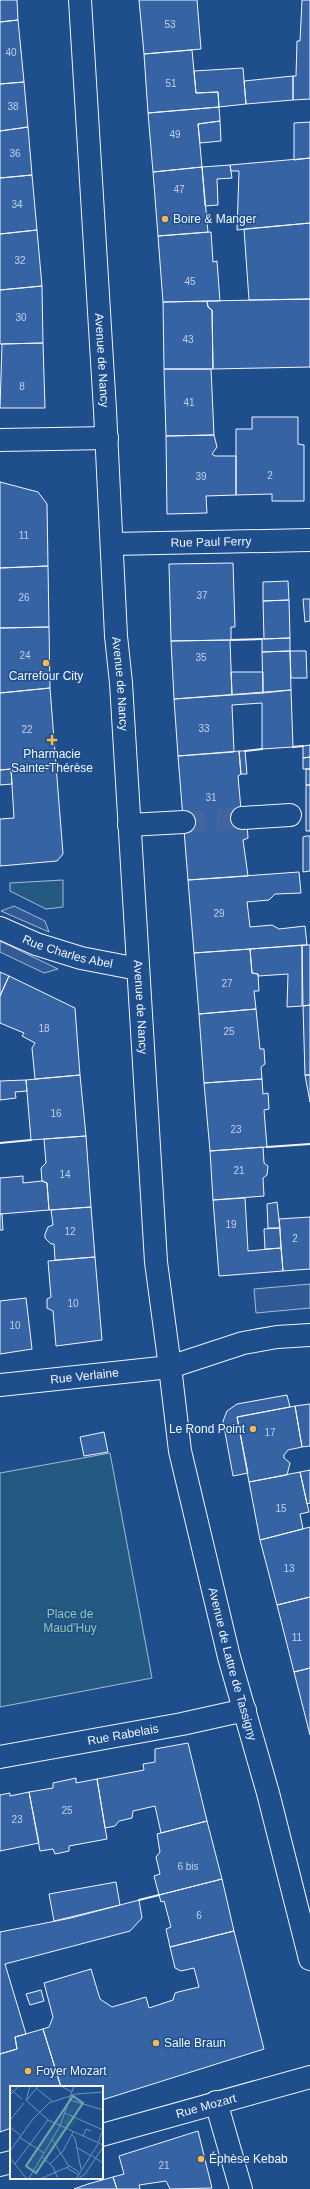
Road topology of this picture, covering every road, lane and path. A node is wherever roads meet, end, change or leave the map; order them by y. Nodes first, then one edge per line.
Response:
1 (80, 0) edge
2 (107, 438) junction
3 (0, 440) edge
4 (310, 540) edge
5 (112, 544) junction
6 (290, 815) dead end
7 (242, 818) tunnel mouth
8 (184, 822) tunnel mouth
9 (129, 825) junction
10 (0, 928) edge
11 (138, 968) junction
12 (310, 1335) edge
13 (170, 1367) junction
14 (0, 1385) edge
15 (245, 1710) junction
16 (0, 1757) edge
17 (310, 1959) edge
18 (310, 2076) edge
19 (216, 2102) junction
20 (103, 2135) edge
21 (10, 2162) edge
22 (0, 2165) edge
23 (241, 2189) edge

1 - 2 main road, Avenue de Nancy
2 - 3 main road
2 - 5 main road, Avenue de Nancy
4 - 5 main road, Rue Paul Ferry
5 - 9 main road, Avenue de Nancy
6 - 7 main road
8 - 9 main road
9 - 11 main road, Avenue de Nancy
10 - 11 main road, Rue Charles Abel
11 - 13 main road, Avenue de Nancy
12 - 13 main road, Rue Verlaine
13 - 14 main road, Rue Verlaine
13 - 15 main road, Avenue de Lattre de Tassigny
15 - 16 main road, Rue Rabelais
15 - 17 main road, Avenue de Lattre de Tassigny
18 - 19 main road, Rue Mozart
19 - 20 main road, Rue Mozart
19 - 23 main road
21 - 22 main road

